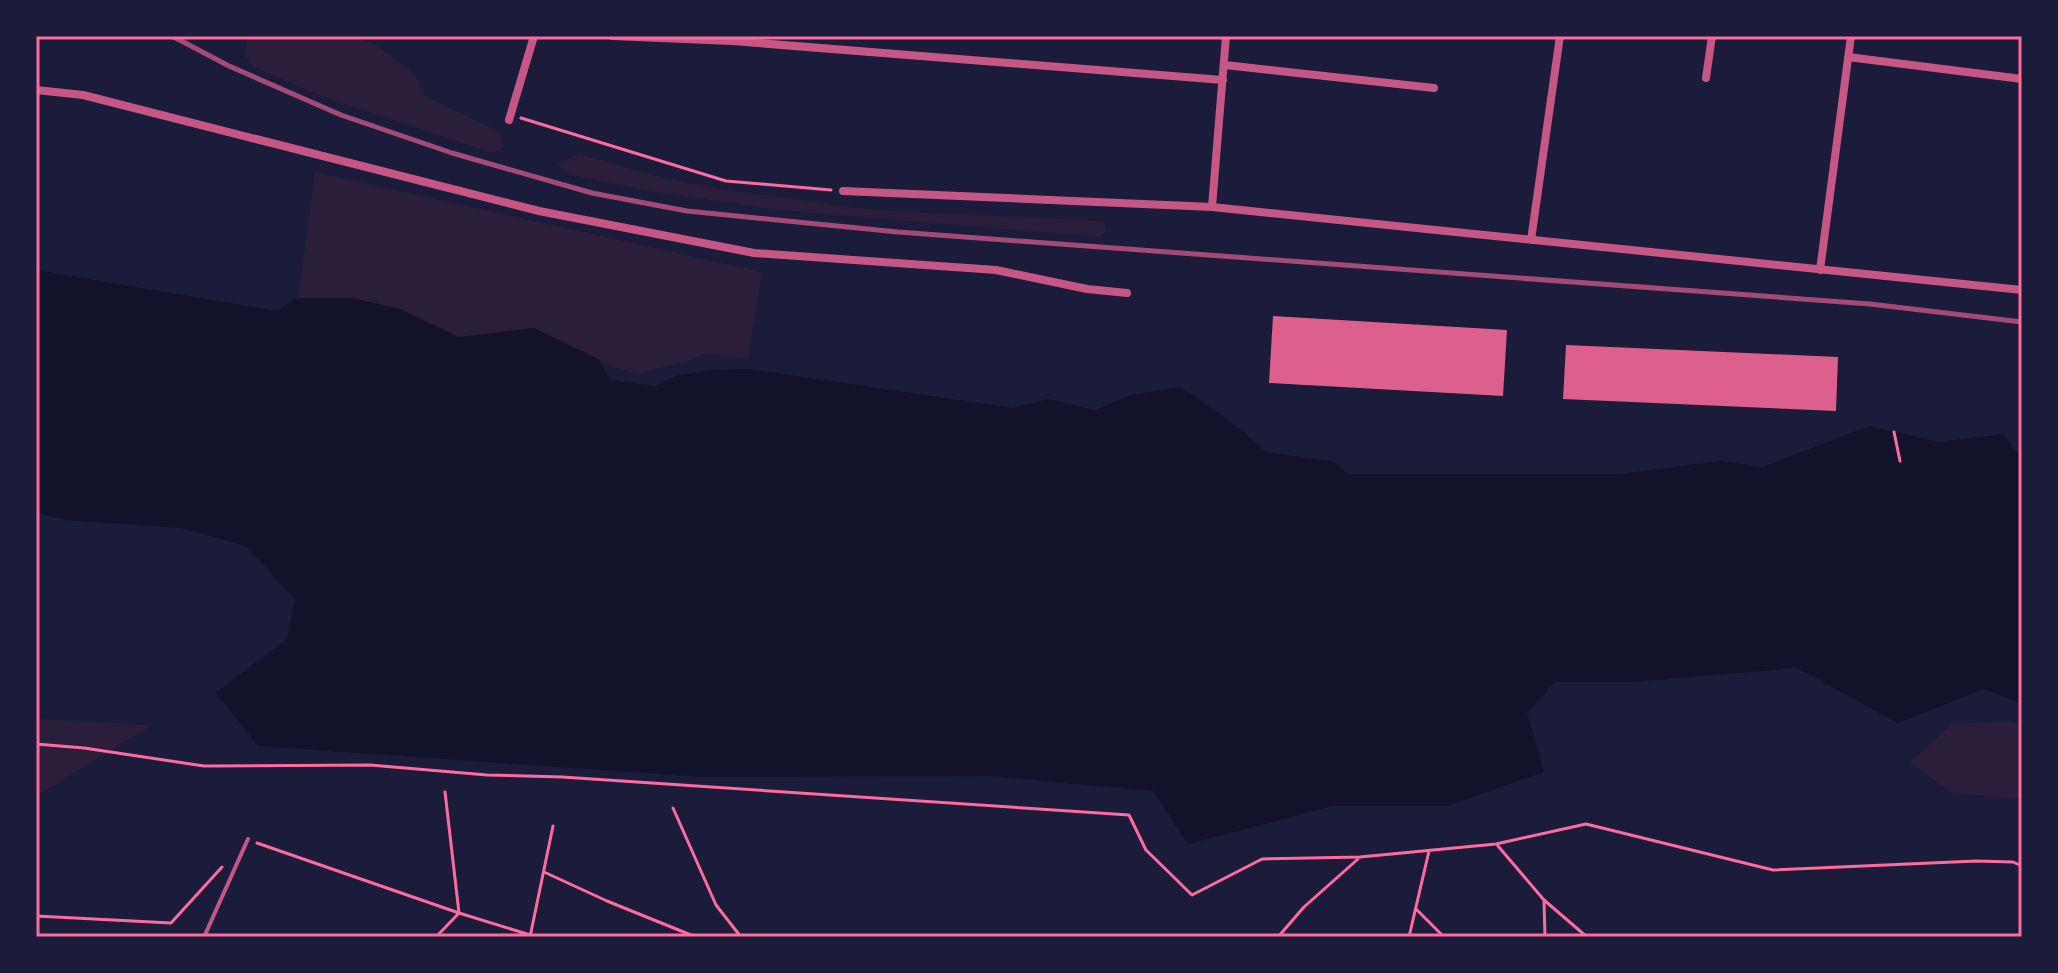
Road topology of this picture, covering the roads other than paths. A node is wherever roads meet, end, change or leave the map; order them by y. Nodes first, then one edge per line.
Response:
1 (534, 36) edge
2 (612, 36) edge
3 (1226, 36) edge
4 (1560, 36) edge
5 (1712, 36) edge
6 (1851, 36) edge
7 (1848, 57) junction
8 (1225, 65) junction
9 (1706, 78) dead end
10 (2022, 79) edge
11 (1223, 80) junction
12 (1434, 88) dead end
13 (36, 90) edge
14 (510, 117) road end
15 (843, 191) road end
16 (1212, 207) junction
17 (1531, 240) junction
18 (1820, 270) junction
19 (2022, 290) edge
20 (1127, 293) dead end
21 (248, 839) road end
22 (204, 937) edge

1 - 14 street
2 - 11 street
3 - 8 street
4 - 17 street
5 - 9 street
6 - 7 street
7 - 10 street
7 - 18 street
8 - 11 street
8 - 12 street
11 - 16 street
13 - 20 street
15 - 16 street
16 - 17 street
17 - 18 street
18 - 19 street
21 - 22 lane

